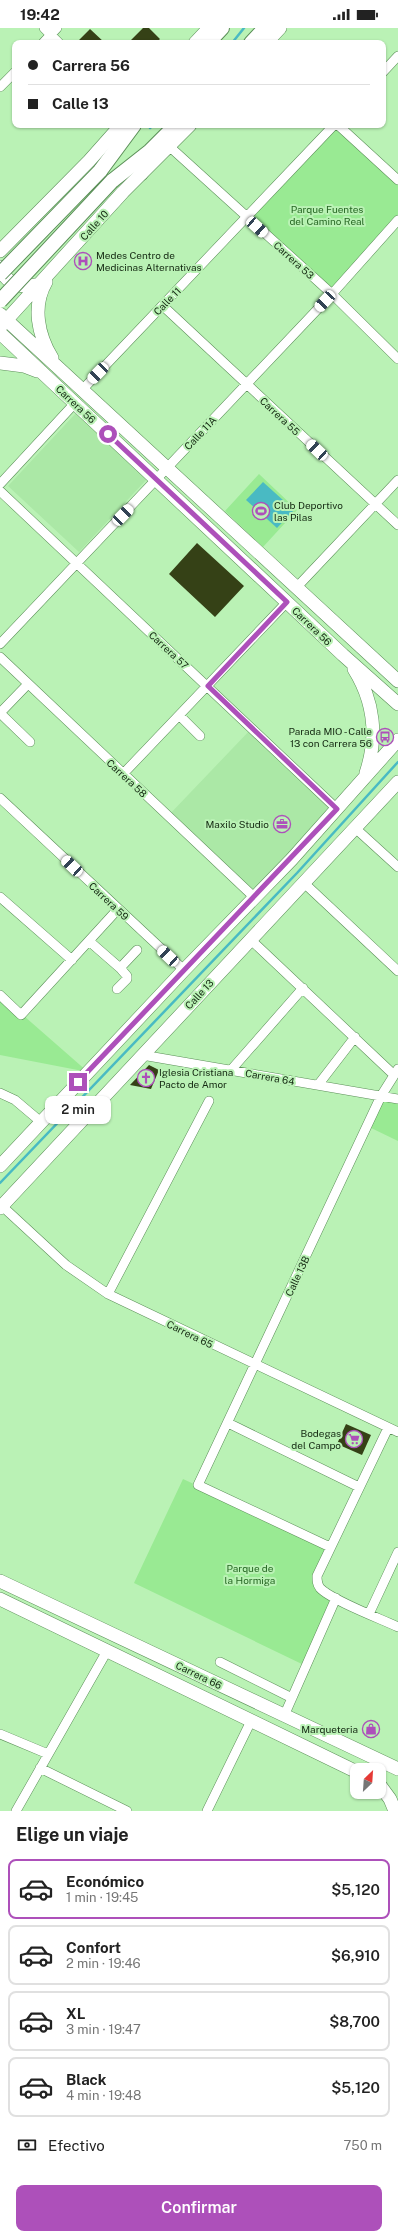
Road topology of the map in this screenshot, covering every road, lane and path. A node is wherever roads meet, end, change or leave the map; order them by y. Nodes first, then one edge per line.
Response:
1 (44, 28) edge
2 (58, 28) edge
3 (265, 28) edge
4 (280, 28) edge
5 (217, 29) edge
6 (51, 35) junction
7 (46, 40) edge
8 (57, 40) edge
9 (200, 40) edge
10 (210, 40) edge
11 (254, 40) edge
12 (269, 40) edge
13 (398, 56) edge
14 (386, 69) edge
15 (12, 75) edge
16 (0, 87) edge
17 (118, 128) edge
18 (132, 128) edge
19 (173, 128) edge
20 (187, 128) edge
21 (331, 128) edge
22 (341, 128) edge
23 (170, 147) junction
24 (150, 151) junction
25 (141, 174) junction
26 (398, 180) edge
27 (247, 218) junction
28 (398, 220) edge
29 (15, 234) junction
30 (0, 243) edge
31 (0, 251) edge
32 (0, 267) edge
33 (53, 270) junction
34 (0, 274) edge
35 (40, 284) junction
36 (332, 294) junction
37 (30, 295) junction
38 (0, 302) edge
39 (162, 306) junction
40 (2, 320) edge
41 (0, 333) edge
42 (398, 359) edge
43 (0, 363) edge
44 (68, 377) junction
45 (51, 380) junction
46 (247, 384) junction
47 (82, 390) junction
48 (75, 403) junction
49 (167, 468) junction
50 (157, 479) junction
51 (398, 480) edge
52 (0, 484) edge
53 (0, 491) edge
54 (375, 504) junction
55 (398, 525) edge
56 (77, 563) junction
57 (296, 588) junction
58 (287, 602) junction
59 (0, 644) edge
60 (343, 656) junction
61 (0, 658) edge
62 (397, 679) edge
63 (27, 685) junction
64 (208, 686) junction
65 (398, 704) edge
66 (0, 713) edge
67 (180, 716) junction
68 (200, 736) dead end
69 (398, 740) edge
70 (30, 742) dead end
71 (123, 774) junction
72 (364, 778) junction
73 (398, 782) edge
74 (0, 798) edge
75 (337, 809) junction
76 (354, 827) junction
77 (398, 867) edge
78 (303, 882) junction
79 (0, 896) edge
80 (254, 897) junction
81 (118, 909) junction
82 (251, 940) junction
83 (89, 941) junction
84 (138, 950) dead end
85 (72, 960) junction
86 (120, 968) junction
87 (184, 970) junction
88 (398, 971) edge
89 (303, 988) junction
90 (117, 989) dead end
91 (0, 994) edge
92 (355, 1037) junction
93 (142, 1055) junction
94 (231, 1070) junction
95 (396, 1072) edge
96 (318, 1085) junction
97 (0, 1093) edge
98 (381, 1096) junction
99 (398, 1098) edge
100 (209, 1101) dead end
101 (41, 1122) junction
102 (0, 1166) edge
103 (1, 1207) edge
104 (108, 1294) junction
105 (255, 1365) junction
106 (228, 1423) junction
107 (388, 1428) junction
108 (398, 1432) edge
109 (359, 1487) junction
110 (330, 1547) junction
111 (398, 1552) edge
112 (3, 1582) edge
113 (336, 1598) junction
114 (0, 1599) edge
115 (369, 1614) junction
116 (398, 1627) edge
117 (107, 1651) junction
118 (220, 1662) dead end
119 (196, 1674) junction
120 (187, 1690) junction
121 (292, 1698) junction
122 (284, 1716) junction
123 (251, 1721) junction
124 (308, 1728) junction
125 (0, 1734) edge
126 (300, 1745) junction
127 (48, 1754) junction
128 (382, 1762) junction
129 (398, 1763) edge
130 (40, 1768) junction
131 (350, 1769) edge
132 (398, 1769) edge
133 (386, 1787) edge
134 (386, 1792) edge
135 (398, 1792) edge
136 (16, 1811) edge
137 (127, 1811) edge
138 (207, 1811) edge
139 (395, 1811) edge

1 - 6 street
2 - 6 street
3 - 11 main road
4 - 12 main road
5 - 9 main road
5 - 10 main road
6 - 7 street
6 - 8 street
13 - 14 street
15 - 16 street
17 - 29 main road
18 - 34 main road, bridge
19 - 24 main road, Calle 10
20 - 23 main road, Calle 10
21 - 27 street, Calle 11
22 - 26 street
23 - 24 main road
23 - 25 main road, Calle 10
23 - 27 street, Carrera 53
24 - 25 main road
24 - 38 main road, Calle 10, bridge
25 - 33 main road, Calle 10
27 - 36 street, Carrera 53
27 - 39 street, Calle 11
28 - 36 street, Calle 11A
29 - 30 main road
29 - 31 main road
32 - 35 main road
33 - 35 main road, Calle 10
33 - 44 main road
35 - 37 main road, Calle 10
36 - 42 street, Carrera 53
36 - 46 street, Calle 11A
37 - 38 main road
37 - 40 main road, Calle 10
39 - 46 street, Carrera 55
39 - 47 street, Calle 11
40 - 44 main road, Carrera 56
41 - 45 main road, Carrera 56
43 - 45 main road
44 - 47 main road, Carrera 56
45 - 48 main road, Carrera 56
46 - 49 street, Calle 11A
46 - 54 street, Carrera 55
47 - 49 main road, Carrera 56
48 - 50 main road, Carrera 56
48 - 52 street
49 - 50 street, Calle 11A
49 - 57 main road, Carrera 56
50 - 56 street, Calle 11A
50 - 58 main road, Carrera 56
51 - 54 street
53 - 56 street, Carrera 57
54 - 55 street, Carrera 55
54 - 57 street
56 - 59 street, Calle 11A
56 - 64 street, Carrera 57
57 - 62 main road, Carrera 56
58 - 60 main road, Carrera 56
58 - 64 street
60 - 65 main road, Carrera 56
60 - 72 main road
61 - 63 street, Carrera 58
63 - 66 street
63 - 71 street, Carrera 58
64 - 67 street
64 - 75 street, Carrera 57
66 - 70 street
67 - 68 street
67 - 71 street
69 - 72 main road
71 - 80 street, Carrera 58
72 - 75 main road
73 - 76 main road, Calle 13
74 - 81 street, Carrera 59
75 - 80 main road
76 - 77 street
76 - 78 main road, Calle 13
78 - 82 main road, Calle 13
78 - 88 street
79 - 85 street
80 - 87 main road
81 - 83 street
81 - 87 street, Carrera 59
82 - 89 street
82 - 93 main road, Calle 13
83 - 85 street
83 - 86 street
84 - 86 street
85 - 91 street
86 - 90 street
87 - 101 main road
89 - 92 street
89 - 94 street
92 - 95 street
92 - 96 street
93 - 94 street, Carrera 64
93 - 103 main road, Calle 13
94 - 96 street, Carrera 64
95 - 98 street, Calle 13B
96 - 98 street, Carrera 64
97 - 101 street
98 - 99 street, Carrera 64
98 - 105 street, Calle 13B
100 - 104 street
101 - 102 main road
103 - 104 street, Carrera 65
104 - 105 street, Carrera 65
105 - 106 street, Calle 13B
105 - 107 street, Carrera 65
106 - 109 street
106 - 110 street, Calle 13B
107 - 108 street, Carrera 65
107 - 109 street
109 - 110 street
110 - 113 street
111 - 115 street
112 - 114 main road
112 - 119 main road, Carrera 66
113 - 115 street
113 - 121 street
114 - 117 main road, Carrera 66
115 - 116 street
117 - 120 main road, Carrera 66
117 - 127 street
118 - 121 street
119 - 120 main road
119 - 122 main road, Carrera 66
120 - 123 main road, Carrera 66
121 - 122 street
122 - 124 main road, Carrera 66
123 - 126 main road, Carrera 66
123 - 138 street
124 - 126 main road
124 - 128 main road, Carrera 66
125 - 127 street
126 - 131 main road, Carrera 66
127 - 130 street
128 - 129 main road
128 - 132 main road, Carrera 66
130 - 136 street
130 - 137 street
133 - 135 main road
134 - 139 main road

